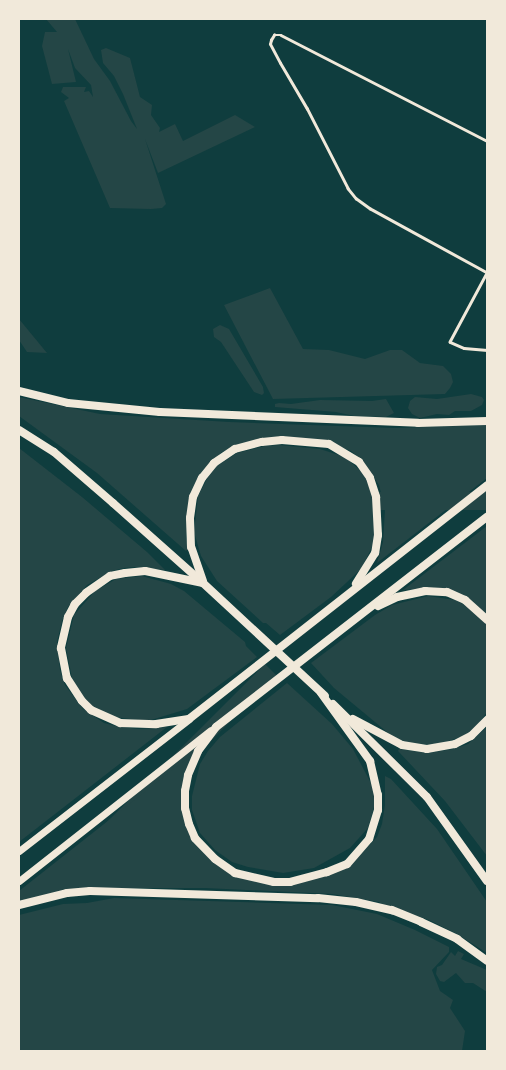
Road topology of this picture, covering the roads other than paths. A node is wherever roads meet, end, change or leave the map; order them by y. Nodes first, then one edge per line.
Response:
1 (487, 141) edge
2 (487, 272) edge
3 (487, 350) edge
4 (19, 391) edge
5 (487, 421) edge
6 (19, 430) edge
7 (487, 485) edge
8 (487, 517) edge
9 (203, 582) junction
10 (349, 592) junction
11 (364, 612) junction
12 (487, 620) edge
13 (322, 693) junction
14 (345, 715) junction
15 (188, 719) junction
16 (487, 720) edge
17 (216, 727) junction
18 (19, 851) edge
19 (19, 881) edge
20 (487, 881) edge
21 (19, 905) edge
22 (487, 960) edge

1 - 2 lane
2 - 3 lane
4 - 5 highway
6 - 9 highway
7 - 10 highway
8 - 11 highway
9 - 10 highway
9 - 13 highway
9 - 15 highway
10 - 15 highway
11 - 12 highway
11 - 17 highway
13 - 14 highway
13 - 17 highway
14 - 16 highway
14 - 20 highway
15 - 18 main road
17 - 19 main road
21 - 22 highway

